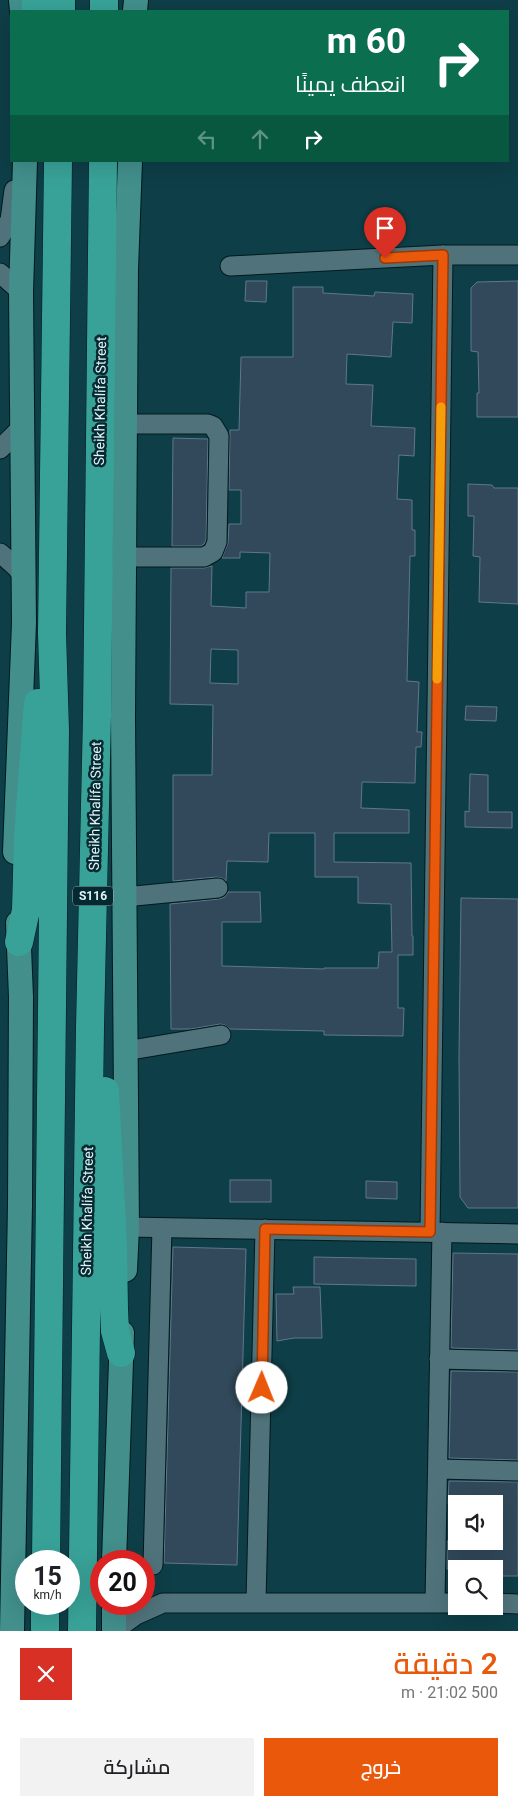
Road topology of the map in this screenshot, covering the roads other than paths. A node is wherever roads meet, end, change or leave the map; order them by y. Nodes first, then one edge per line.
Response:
1 (15, 162) edge
2 (25, 162) edge
3 (58, 162) edge
4 (102, 162) edge
5 (130, 162) edge
6 (0, 237) edge
7 (443, 255) junction
8 (518, 255) edge
9 (230, 266) dead end
10 (0, 273) edge
11 (21, 292) junction
12 (125, 424) junction
13 (23, 426) junction
14 (0, 449) edge
15 (0, 553) edge
16 (124, 562) junction
17 (209, 566) dead end
18 (23, 576) junction
19 (52, 633) junction
20 (218, 888) dead end
21 (124, 897) junction
22 (19, 942) junction
23 (90, 1027) junction
24 (221, 1035) dead end
25 (126, 1051) junction
26 (20, 1205) junction
27 (127, 1227) junction
28 (162, 1228) junction
29 (265, 1229) junction
30 (436, 1232) junction
31 (518, 1234) edge
32 (0, 1333) edge
33 (121, 1354) junction
34 (439, 1359) junction
35 (518, 1361) edge
36 (438, 1469) junction
37 (518, 1471) edge
38 (46, 1550) edge
39 (114, 1550) edge
40 (153, 1550) edge
41 (155, 1600) edge
42 (256, 1602) junction
43 (435, 1602) junction
44 (448, 1603) edge
45 (503, 1603) edge
46 (162, 1604) junction
47 (518, 1604) edge
48 (45, 1615) edge
49 (114, 1615) edge
50 (12, 1631) edge
51 (44, 1631) edge
52 (82, 1631) edge
53 (114, 1631) edge

1 - 6 street
2 - 11 main road
3 - 19 highway, S116
4 - 23 highway, Sheikh Khalifa Street / S116
5 - 12 main road
7 - 8 street
7 - 9 street
7 - 30 street
10 - 11 street
11 - 13 main road
12 - 16 main road
12 - 16 street
13 - 14 street
13 - 18 main road
15 - 18 street
16 - 17 street
16 - 21 main road
18 - 22 main road
19 - 22 highway
19 - 38 highway, S116
20 - 21 street
21 - 25 main road
22 - 26 main road
23 - 33 highway
23 - 52 highway, Sheikh Khalifa Street / S116
24 - 25 street
25 - 27 main road
26 - 32 main road
26 - 50 main road
27 - 28 street
27 - 33 main road
28 - 29 street
28 - 40 street
29 - 30 street
29 - 42 street
30 - 31 street
30 - 34 street
33 - 39 main road
34 - 35 street
34 - 36 street
36 - 37 street
36 - 43 street
41 - 46 street
42 - 43 street
42 - 46 street
43 - 44 street
45 - 47 street
46 - 53 street
48 - 51 highway
49 - 53 main road

